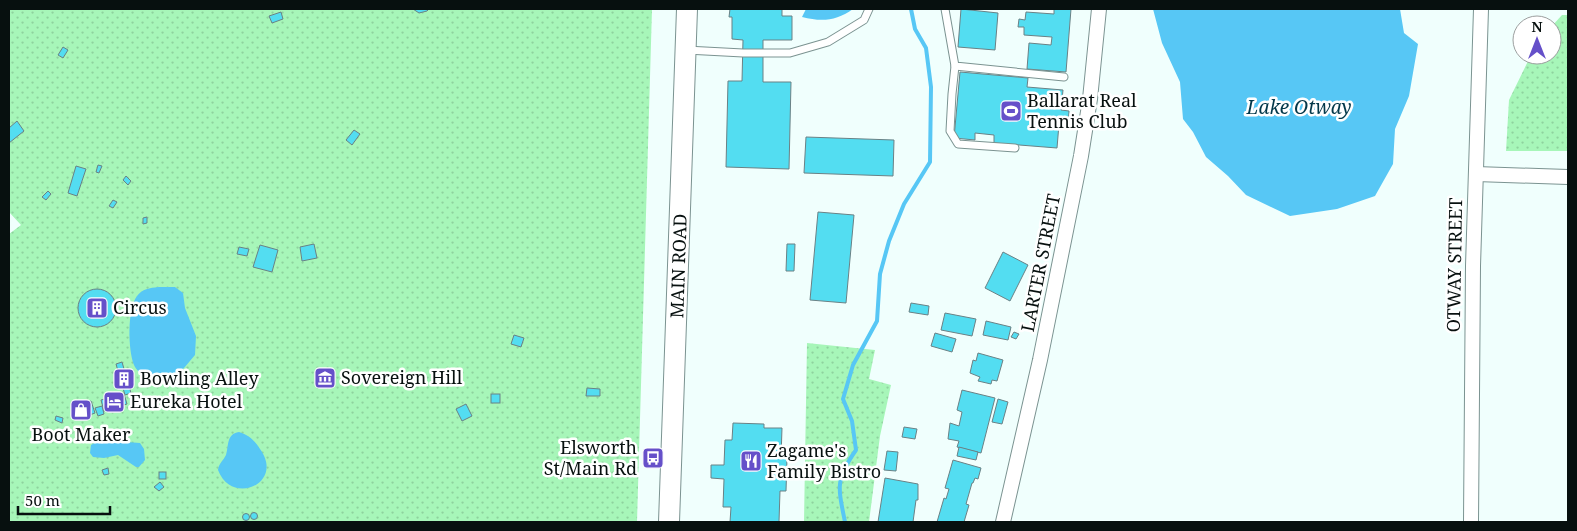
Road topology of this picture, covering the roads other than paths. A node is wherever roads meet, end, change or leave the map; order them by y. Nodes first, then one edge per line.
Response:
1 (687, 9) edge
2 (869, 9) edge
3 (945, 9) edge
4 (1098, 9) edge
5 (1481, 9) edge
6 (686, 50) junction
7 (955, 66) junction
8 (1064, 76) dead end
9 (1015, 148) dead end
10 (1476, 174) junction
11 (1568, 176) edge
12 (670, 522) edge
13 (1004, 522) edge
14 (1471, 522) edge

1 - 6 main road, MAIN ROAD
2 - 6 lane
3 - 7 lane
4 - 13 street, LARTER STREET
5 - 10 street, OTWAY STREET
6 - 12 main road, MAIN ROAD
7 - 8 lane
7 - 9 lane
10 - 11 street
10 - 14 street, OTWAY STREET

